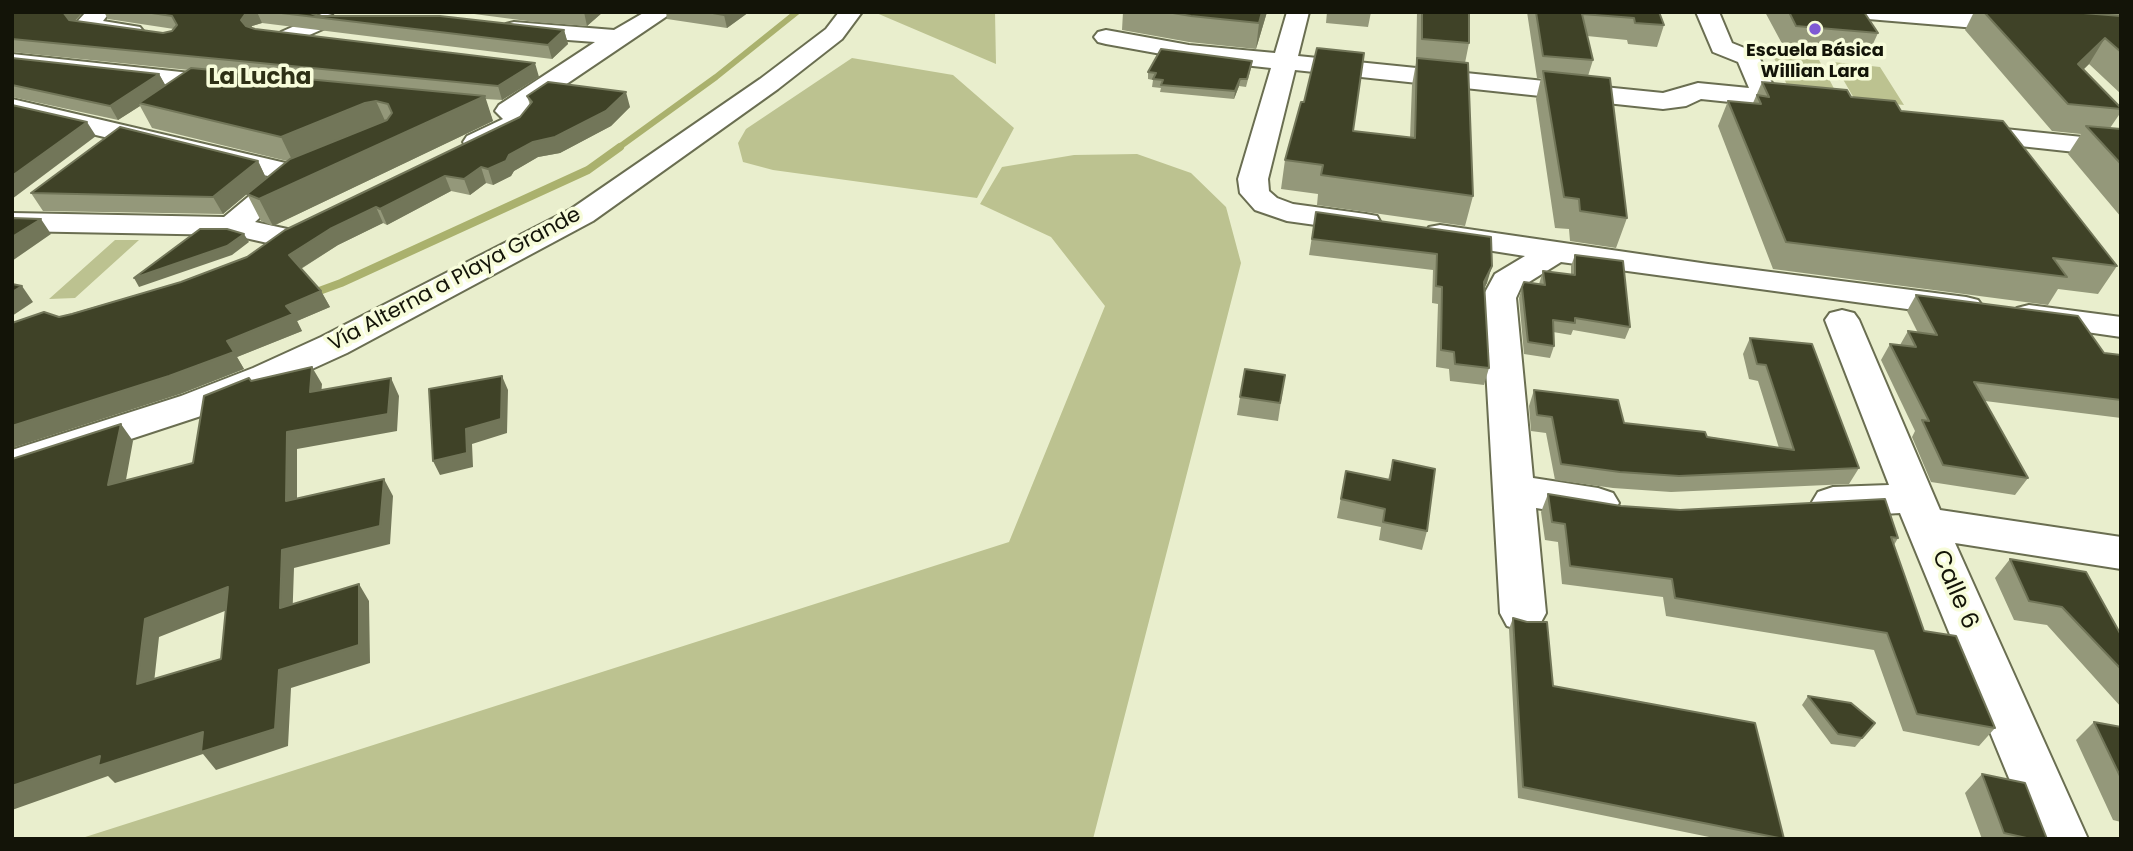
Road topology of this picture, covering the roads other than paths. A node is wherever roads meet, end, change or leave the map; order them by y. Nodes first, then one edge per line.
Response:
1 (99, 12) edge
2 (552, 12) edge
3 (662, 12) edge
4 (851, 12) edge
5 (1298, 12) edge
6 (1707, 12) edge
7 (1868, 12) edge
8 (348, 20) edge
9 (1107, 23) edge
10 (320, 25) edge
11 (495, 26) edge
12 (262, 33) edge
13 (2121, 33) edge
14 (156, 34) edge
15 (618, 37) junction
16 (1722, 47) junction
17 (12, 61) edge
18 (1287, 62) junction
19 (531, 66) edge
20 (572, 71) junction
21 (197, 82) junction
22 (252, 88) edge
23 (1716, 93) junction
24 (1766, 98) junction
25 (1833, 104) edge
26 (12, 107) edge
27 (477, 108) edge
28 (508, 111) junction
29 (1944, 131) edge
30 (113, 141) junction
31 (2121, 149) edge
32 (453, 154) edge
33 (12, 222) edge
34 (232, 226) junction
35 (1554, 251) junction
36 (254, 257) edge
37 (1842, 320) dead end
38 (2121, 327) edge
39 (12, 464) edge
40 (1515, 490) junction
41 (1800, 504) edge
42 (1636, 508) edge
43 (1920, 510) junction
44 (2121, 552) edge
45 (1523, 613) dead end
46 (2061, 839) edge

1 - 14 street
2 - 15 street
3 - 15 street
4 - 39 street, Vía Alterna a Playa Grande
5 - 18 street
6 - 16 street
7 - 13 street
8 - 10 street
9 - 18 street
10 - 12 street
11 - 15 street
15 - 20 street
16 - 23 street
16 - 24 street
17 - 21 street
18 - 23 street
18 - 35 street
19 - 20 street
20 - 28 street
21 - 22 street
21 - 30 street
23 - 24 street
24 - 25 street
26 - 30 street
27 - 28 street
28 - 32 street
29 - 31 street
30 - 34 street
33 - 34 street
34 - 36 street
35 - 38 street
35 - 40 street
37 - 43 street
40 - 42 street
40 - 45 street
41 - 43 street
43 - 44 street, Calle 6
43 - 46 street, Calle 6

